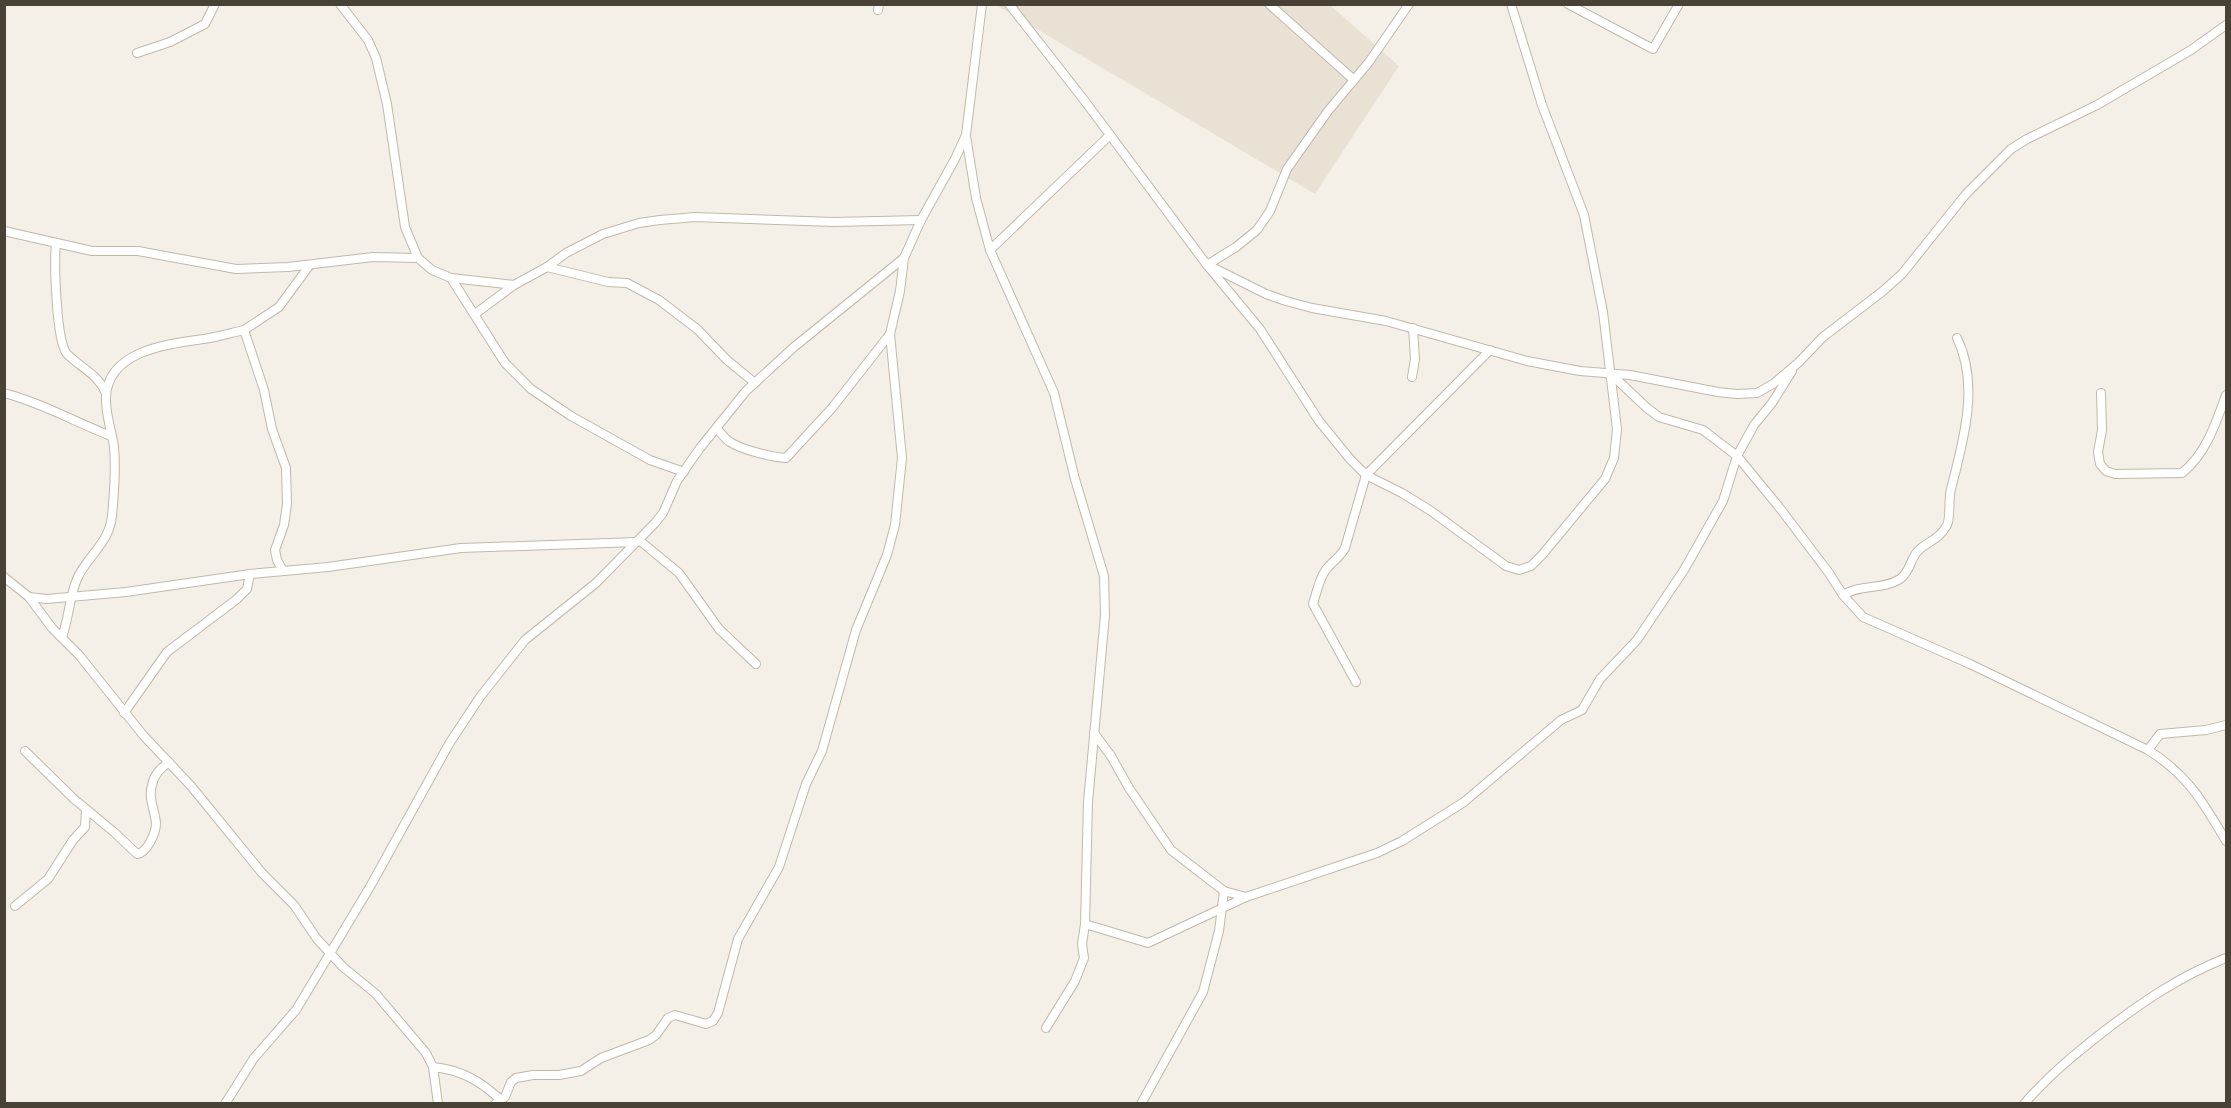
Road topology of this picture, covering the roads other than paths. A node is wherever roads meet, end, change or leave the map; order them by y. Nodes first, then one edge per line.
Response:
1 (215, 4) edge
2 (340, 4) edge
3 (981, 4) edge
4 (1009, 4) edge
5 (1269, 4) edge
6 (1409, 4) edge
7 (1511, 4) edge
8 (1568, 4) edge
9 (1679, 4) edge
10 (2226, 25) edge
11 (137, 53) dead end
12 (1354, 80) junction
13 (966, 135) junction
14 (1110, 135) junction
15 (921, 219) junction
16 (4, 231) edge
17 (56, 243) junction
18 (990, 250) junction
19 (418, 258) junction
20 (904, 258) junction
21 (1206, 265) junction
22 (309, 266) junction
23 (547, 267) junction
24 (451, 278) junction
25 (514, 285) junction
26 (475, 314) junction
27 (1413, 328) junction
28 (244, 330) junction
29 (890, 334) junction
30 (1957, 338) dead end
31 (1490, 350) junction
32 (1798, 363) junction
33 (1611, 374) junction
34 (1412, 377) dead end
35 (755, 383) junction
36 (4, 393) edge
37 (2101, 393) dead end
38 (106, 394) junction
39 (2226, 395) edge
40 (717, 429) junction
41 (111, 436) junction
42 (1737, 456) junction
43 (684, 472) junction
44 (1366, 475) junction
45 (638, 541) junction
46 (283, 571) junction
47 (250, 574) junction
48 (4, 577) edge
49 (1843, 595) junction
50 (29, 597) junction
51 (71, 597) junction
52 (62, 637) junction
53 (756, 664) dead end
54 (1356, 682) dead end
55 (124, 713) junction
56 (2226, 725) edge
57 (1094, 733) junction
58 (2148, 750) junction
59 (25, 751) dead end
60 (169, 762) junction
61 (86, 810) junction
62 (2226, 841) edge
63 (1224, 891) junction
64 (1246, 897) junction
65 (15, 906) dead end
66 (1224, 908) junction
67 (1085, 924) junction
68 (331, 953) junction
69 (2226, 958) edge
70 (1046, 1028) dead end
71 (433, 1067) junction
72 (498, 1102) edge
73 (225, 1104) edge
74 (438, 1104) edge
75 (1141, 1104) edge
76 (2024, 1104) edge

1 - 11 street
2 - 19 street
3 - 13 street
4 - 14 street
5 - 12 street
6 - 12 street
7 - 33 street
8 - 9 street
10 - 32 street
12 - 21 street
13 - 15 street
13 - 18 street
14 - 18 street
14 - 21 street
15 - 20 street
15 - 23 street
16 - 17 street
17 - 22 street
17 - 38 street
18 - 57 street
19 - 22 street
19 - 24 street
20 - 29 street
20 - 35 street
21 - 27 street
21 - 44 street
22 - 28 street
23 - 25 street
23 - 35 street
24 - 25 street
24 - 26 street
25 - 26 street
26 - 43 street
27 - 31 street
27 - 34 street
28 - 38 street
28 - 46 street
29 - 40 street
29 - 72 street
30 - 49 street
31 - 33 street
31 - 44 street
32 - 33 street
32 - 42 street
33 - 42 street
33 - 44 street
35 - 40 street
36 - 41 street
37 - 39 street
38 - 41 street
40 - 43 street
41 - 51 street
42 - 49 street
42 - 64 street
43 - 45 street
44 - 54 street
45 - 46 street
45 - 53 street
45 - 68 street
46 - 47 street
47 - 51 street
47 - 55 street
48 - 50 street
49 - 58 street
50 - 51 street
50 - 52 street
51 - 52 street
52 - 55 street
55 - 60 street
56 - 58 street
57 - 63 street
57 - 67 street
58 - 62 street
59 - 61 street
60 - 61 street
60 - 68 street
61 - 65 street
63 - 64 street
63 - 66 street
64 - 66 street
66 - 67 street
66 - 75 street
67 - 70 street
68 - 71 street
68 - 73 street
69 - 76 street
71 - 72 street
71 - 74 street

